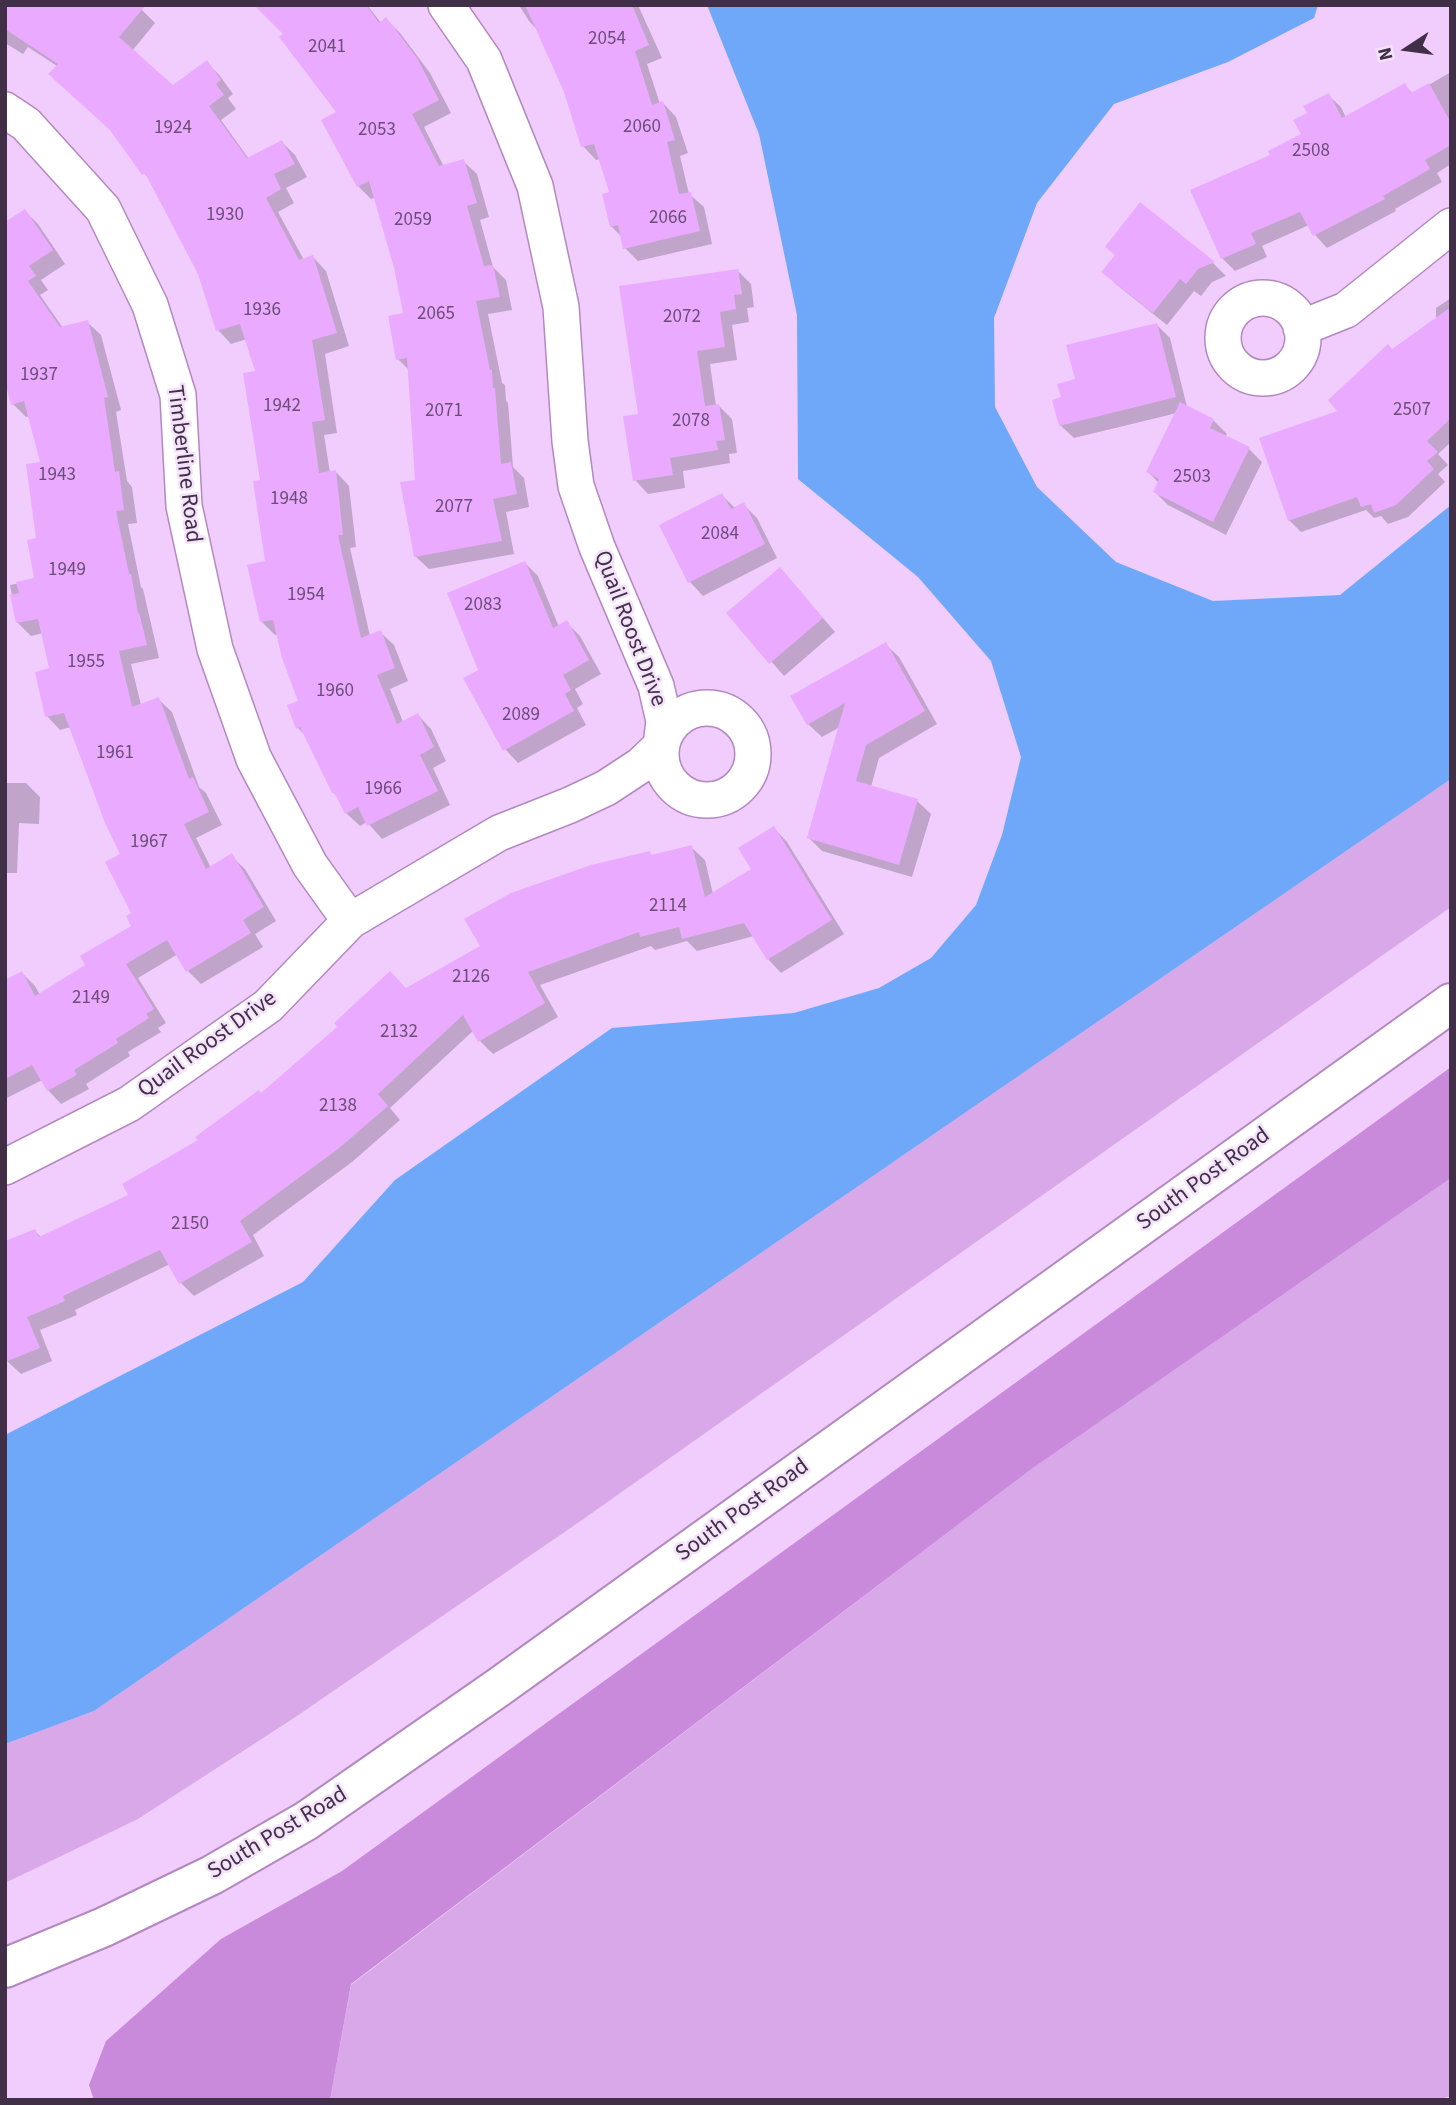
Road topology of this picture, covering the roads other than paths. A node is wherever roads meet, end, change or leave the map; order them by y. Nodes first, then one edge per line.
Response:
1 (446, 5) edge
2 (5, 110) edge
3 (1451, 226) edge
4 (1301, 328) dead end
5 (350, 921) junction
6 (1451, 1003) edge
7 (5, 1167) edge
8 (5, 1968) edge

1 - 5 street, Quail Roost Drive
2 - 5 street, Timberline Road
3 - 4 street
5 - 7 street, Quail Roost Drive
6 - 8 street, South Post Road

